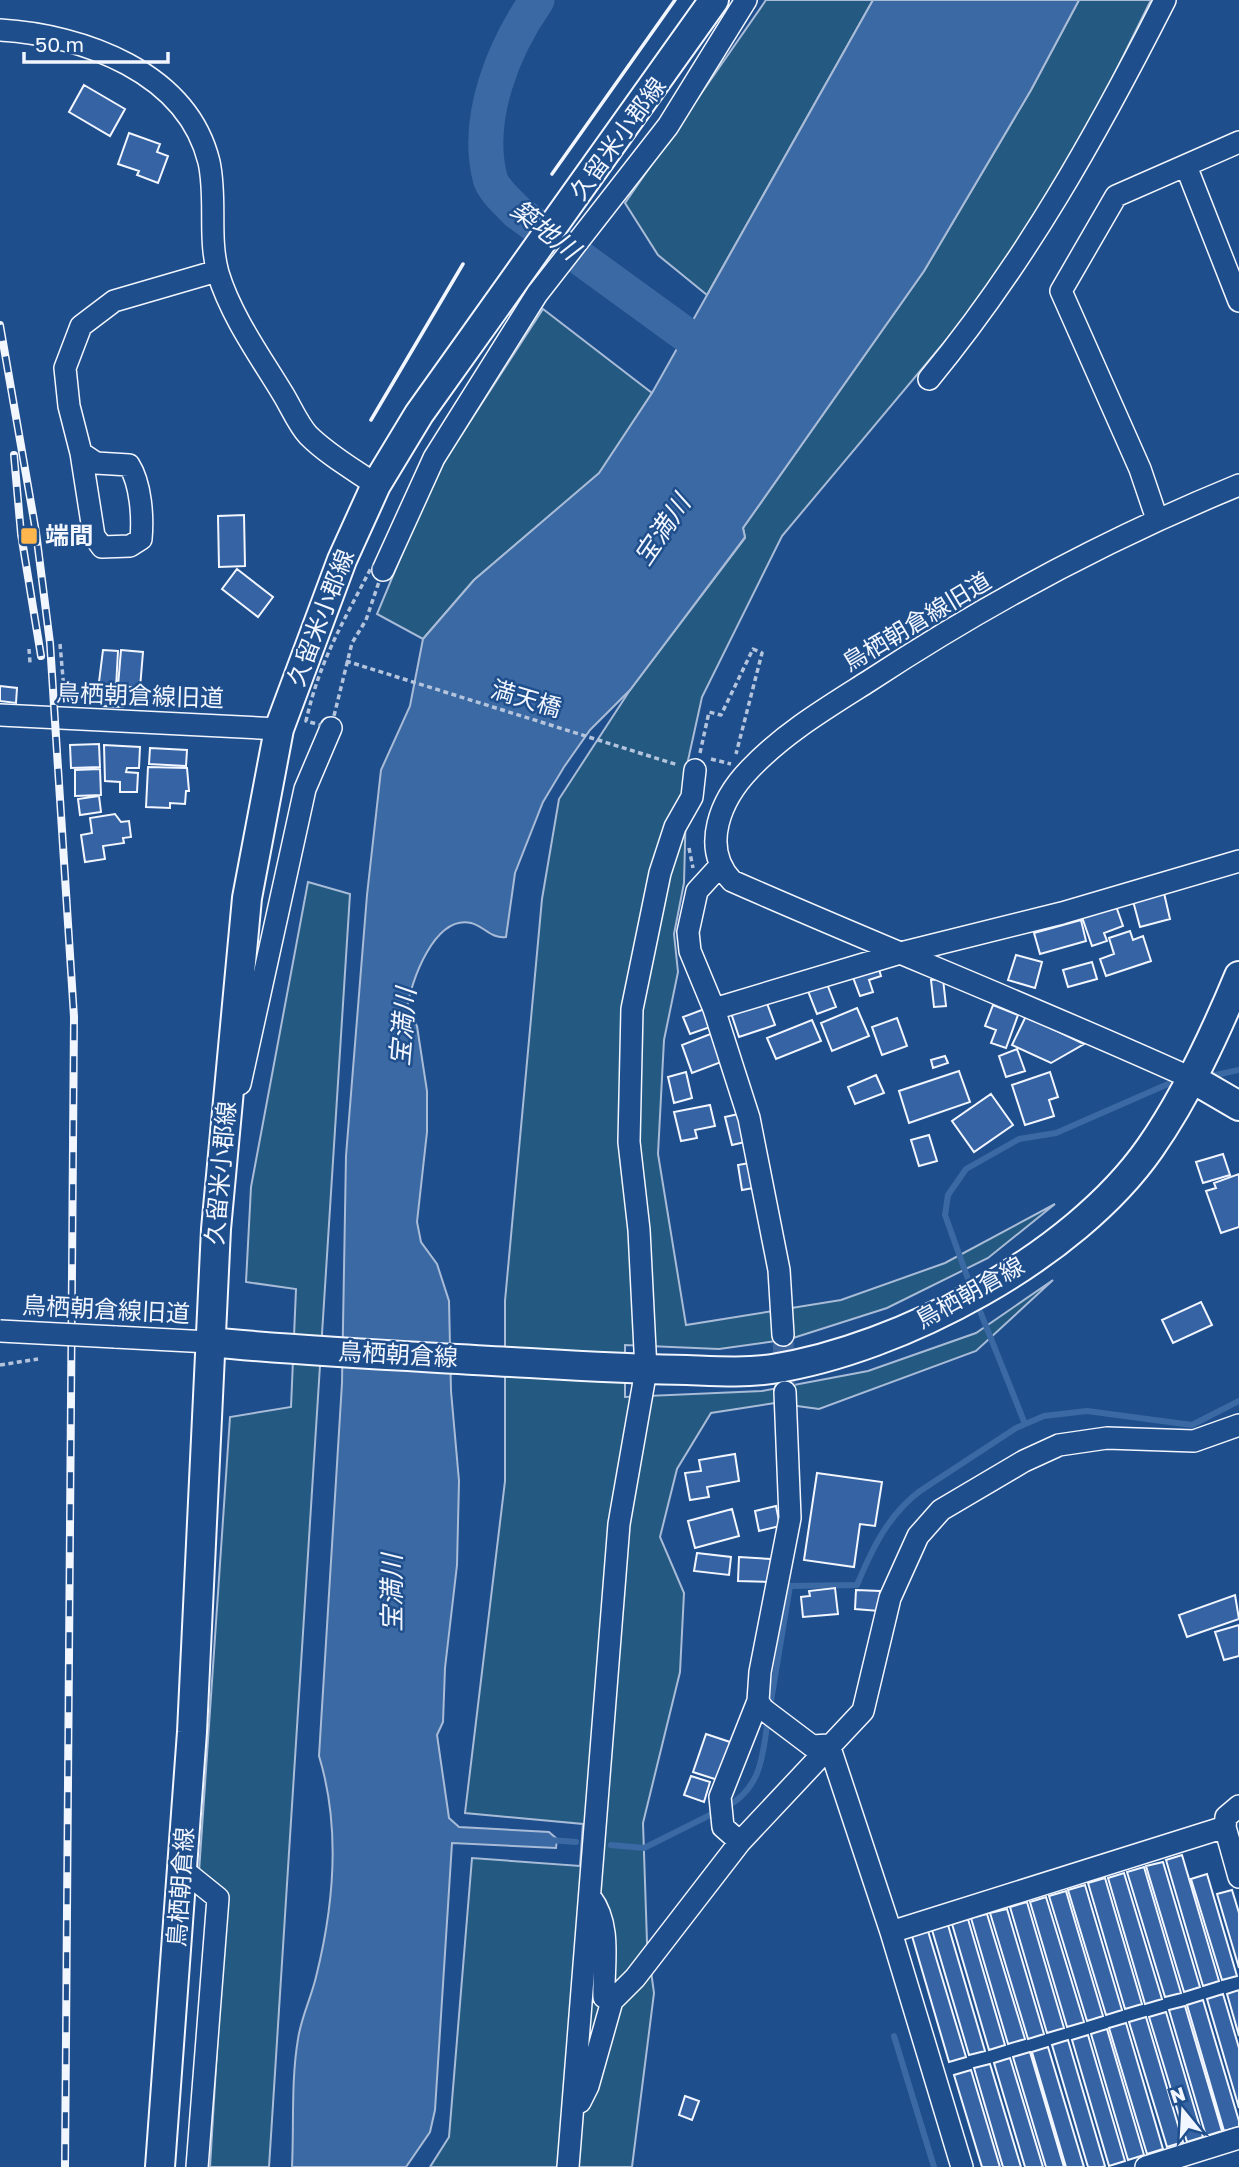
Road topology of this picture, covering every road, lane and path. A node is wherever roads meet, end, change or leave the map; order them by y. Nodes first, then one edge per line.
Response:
1 (714, 0) edge
2 (746, 0) edge
3 (1165, 0) edge
4 (0, 30) edge
5 (1239, 142) edge
6 (1186, 166) junction
7 (218, 271) junction
8 (1239, 301) edge
9 (929, 379) dead end
10 (81, 453) junction
11 (376, 485) junction
12 (1239, 485) edge
13 (1157, 519) junction
14 (383, 570) junction
15 (60, 644) dead end
16 (29, 649) dead end
17 (346, 661) junction
18 (30, 663) dead end
19 (0, 715) edge
20 (66, 720) junction
21 (306, 720) dead end
22 (331, 728) joint
23 (279, 729) junction
24 (697, 763) junction
25 (1239, 861) edge
26 (725, 874) junction
27 (897, 954) junction
28 (1239, 976) edge
29 (714, 1009) junction
30 (1191, 1077) junction
31 (1239, 1106) edge
32 (221, 1165) junction
33 (0, 1331) edge
34 (783, 1335) tunnel mouth
35 (209, 1342) junction
36 (38, 1359) dead end
37 (0, 1365) edge
38 (637, 1369) junction
39 (785, 1392) tunnel mouth
40 (1239, 1425) edge
41 (758, 1701) junction
42 (829, 1745) junction
43 (1239, 1806) edge
44 (1225, 1827) junction
45 (740, 1842) junction
46 (182, 1869) junction
47 (1239, 1877) edge
48 (589, 1897) junction
49 (891, 1932) junction
50 (612, 2001) junction
51 (573, 2114) junction
52 (1239, 2138) edge
53 (160, 2167) edge
54 (197, 2167) edge
55 (568, 2167) edge
56 (962, 2167) edge
57 (1146, 2167) edge

1 - 11 main road, 久留米小郡線
2 - 14 street
3 - 9 street
4 - 7 street
5 - 6 street
6 - 8 street
6 - 13 street
7 - 10 street
7 - 11 street
10 - 10 street
11 - 23 main road, 久留米小郡線
12 - 13 street, 鳥栖朝倉線旧道
13 - 26 street, 鳥栖朝倉線旧道
14 - 17 path
14 - 21 path
15 - 20 path
16 - 18 path
17 - 22 path
17 - 24 path, 満天橋
19 - 20 street, 鳥栖朝倉線旧道
20 - 23 street, 鳥栖朝倉線旧道
22 - 32 street
23 - 32 main road, 久留米小郡線
24 - 24 path, 満天橋
24 - 38 street
25 - 27 street
26 - 27 street
26 - 29 street
27 - 29 street
27 - 30 street
28 - 30 main road, 鳥栖朝倉線
29 - 34 street
30 - 31 main road
30 - 38 main road, 鳥栖朝倉線
32 - 35 main road, 久留米小郡線
33 - 35 street, 鳥栖朝倉線旧道, bridge
35 - 38 main road, 鳥栖朝倉線
35 - 46 main road, 鳥栖朝倉線
36 - 37 path
38 - 48 street
39 - 41 street
40 - 42 street
41 - 42 street
41 - 45 street
42 - 45 street
42 - 49 street
43 - 44 street
44 - 47 street
44 - 49 street
45 - 50 street
46 - 53 main road, 鳥栖朝倉線
46 - 54 street
48 - 50 street
48 - 51 street
49 - 56 street
50 - 51 street
51 - 55 street
52 - 57 street

